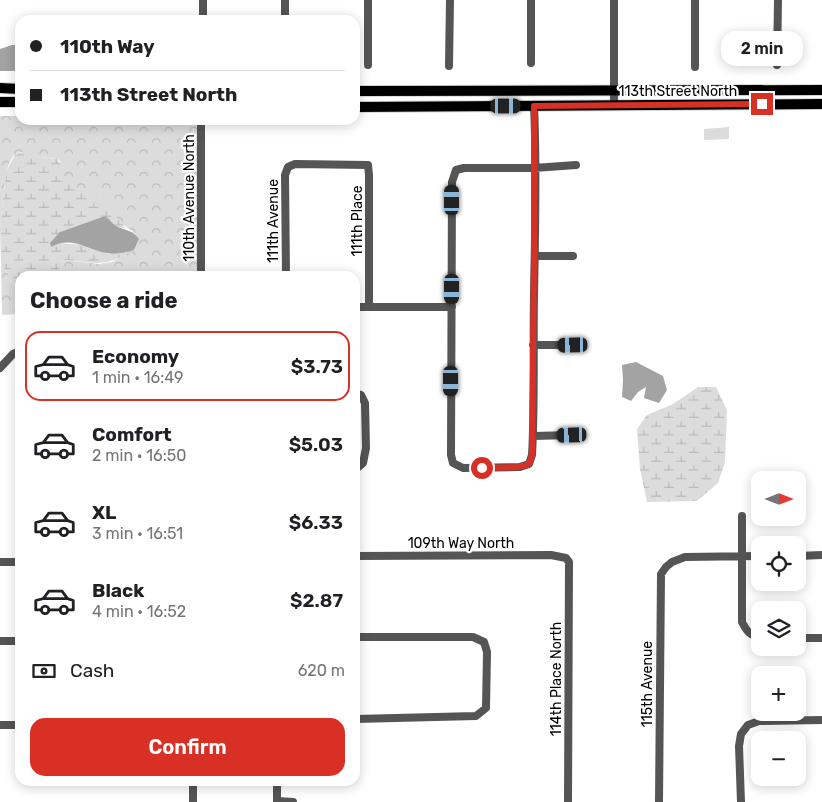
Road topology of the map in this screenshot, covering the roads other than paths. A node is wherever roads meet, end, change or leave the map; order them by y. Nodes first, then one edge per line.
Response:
1 (203, 0) edge
2 (285, 0) edge
3 (368, 0) edge
4 (450, 0) edge
5 (531, 0) edge
6 (614, 0) edge
7 (695, 0) edge
8 (778, 0) edge
9 (202, 15) edge
10 (285, 15) edge
11 (531, 63) dead end
12 (368, 65) dead end
13 (450, 66) dead end
14 (777, 66) dead end
15 (695, 67) dead end
16 (0, 88) edge
17 (15, 89) edge
18 (614, 90) junction
19 (822, 90) edge
20 (360, 91) edge
21 (0, 102) edge
22 (15, 102) edge
23 (822, 104) edge
24 (614, 105) junction
25 (360, 106) edge
26 (534, 106) junction
27 (201, 125) edge
28 (368, 164) joint
29 (576, 165) dead end
30 (534, 168) junction
31 (534, 256) junction
32 (573, 256) dead end
33 (201, 271) edge
34 (286, 271) edge
35 (360, 307) edge
36 (369, 307) junction
37 (452, 307) junction
38 (534, 345) junction
39 (573, 345) dead end
40 (15, 353) edge
41 (0, 368) edge
42 (360, 397) edge
43 (572, 435) dead end
44 (533, 436) junction
45 (360, 466) edge
46 (742, 516) dead end
47 (822, 555) edge
48 (360, 556) edge
49 (741, 556) junction
50 (751, 556) edge
51 (806, 556) edge
52 (566, 558) joint
53 (0, 562) edge
54 (15, 562) edge
55 (751, 634) edge
56 (360, 637) edge
57 (806, 638) edge
58 (822, 638) edge
59 (0, 641) edge
60 (15, 641) edge
61 (360, 719) edge
62 (822, 720) edge
63 (0, 725) edge
64 (15, 725) edge
65 (193, 786) edge
66 (277, 786) edge
67 (193, 802) edge
68 (277, 802) edge
69 (293, 802) edge
70 (568, 802) edge
71 (659, 802) edge
72 (740, 802) edge

1 - 9 street
2 - 10 street
3 - 12 street
4 - 13 street
5 - 11 street
6 - 18 street
7 - 15 street
8 - 14 street
16 - 17 main road
18 - 19 main road, 113th Street North
18 - 20 main road, 113th Street North
18 - 24 street
21 - 22 main road
23 - 24 main road, 113th Street North
24 - 26 main road, 113th Street North
25 - 26 main road, 113th Street North
26 - 30 street
27 - 33 street, 110th Avenue North
28 - 34 street, 111th Avenue
28 - 36 street, 111th Place
29 - 30 street
30 - 31 street
30 - 37 street
31 - 32 street
31 - 38 street
35 - 36 street
36 - 37 street
37 - 44 street
38 - 39 street
38 - 44 street
40 - 41 street
42 - 45 street
43 - 44 street
46 - 49 street
47 - 51 street
48 - 52 street, 109th Way North
49 - 50 street
49 - 55 street
49 - 71 street, 115th Avenue
52 - 70 street, 114th Place North
53 - 54 street
56 - 61 street
57 - 58 street
59 - 60 street
62 - 72 street
63 - 64 street
65 - 67 street
66 - 68 street
68 - 69 street

